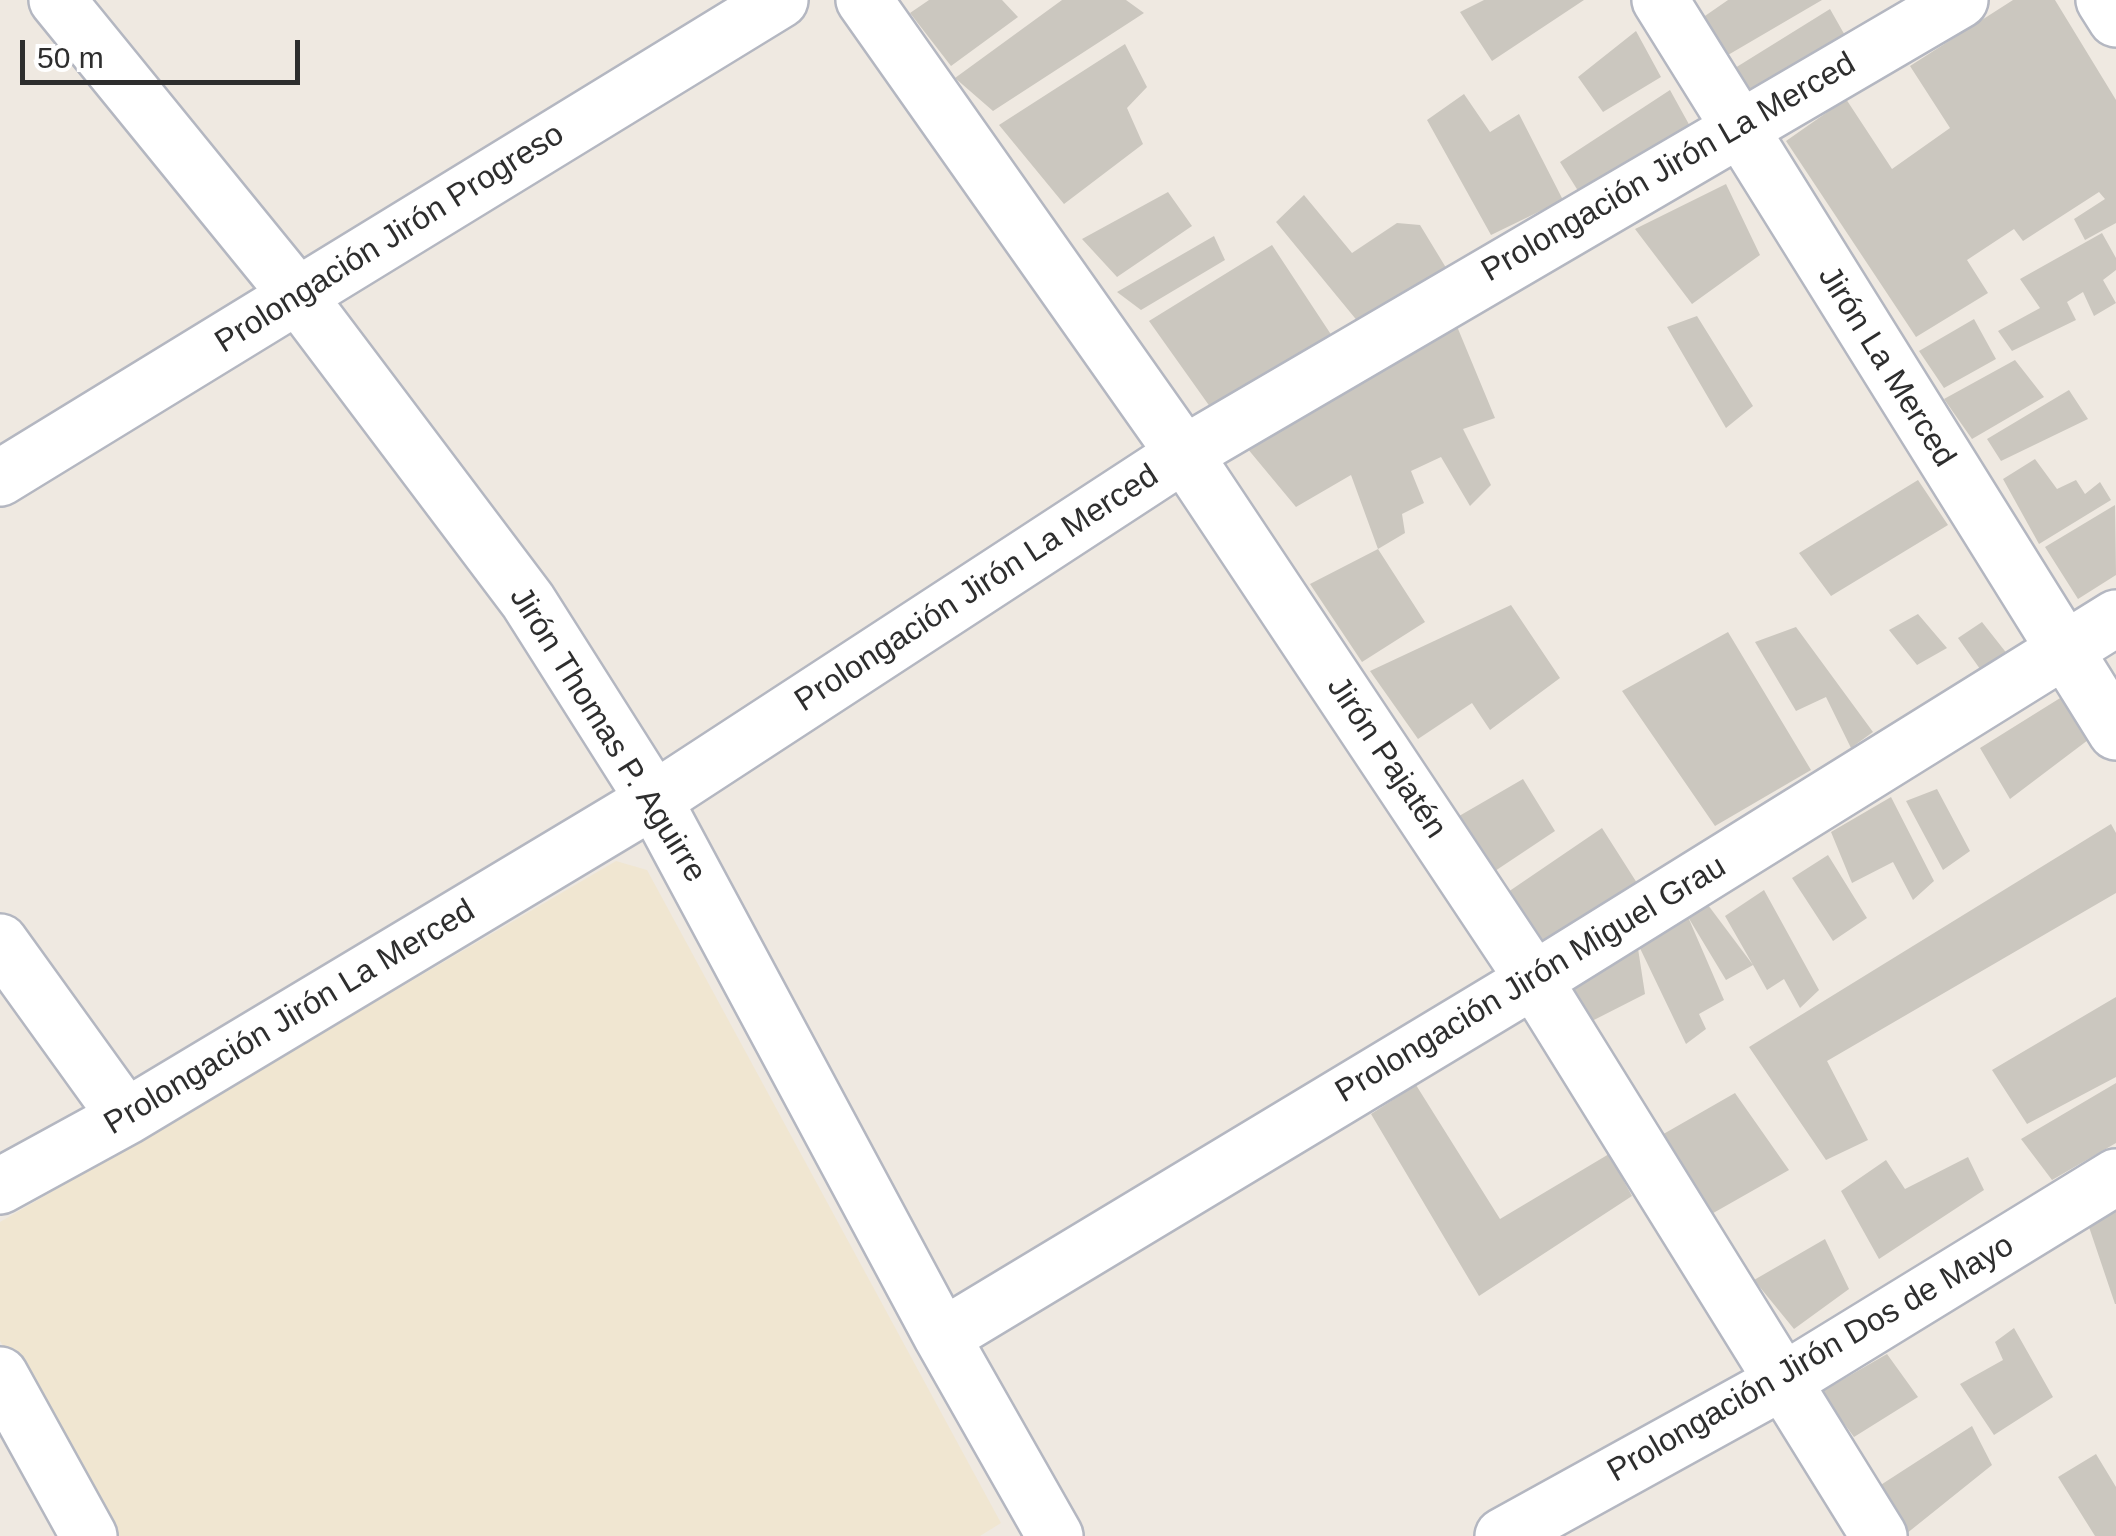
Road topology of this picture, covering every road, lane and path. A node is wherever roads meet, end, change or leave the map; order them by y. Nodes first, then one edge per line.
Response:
1 (58, 0) edge
2 (780, 0) edge
3 (864, 0) edge
4 (1660, 0) edge
5 (1960, 0) edge
6 (2104, 0) edge
7 (2116, 18) edge
8 (1736, 128) junction
9 (298, 296) junction
10 (1184, 454) junction
11 (0, 478) edge
12 (2116, 618) edge
13 (2064, 653) junction
14 (2116, 732) edge
15 (654, 800) junction
16 (0, 942) edge
17 (1534, 980) junction
18 (126, 1117) junction
19 (2116, 1176) edge
20 (0, 1186) edge
21 (942, 1337) junction
22 (0, 1376) edge
23 (1782, 1382) junction
24 (1586, 1516) edge
25 (1047, 1533) edge
26 (90, 1536) edge
27 (1503, 1536) edge
28 (1878, 1536) edge

1 - 9 street, Jirón Thomas P. Aguirre
2 - 9 street, Prolongación Jirón Progreso
3 - 10 street, Jirón Pajatén
4 - 8 street, Jirón La Merced
5 - 8 street, Prolongación Jirón La Merced
6 - 7 street
8 - 10 street, Prolongación Jirón La Merced
8 - 13 street, Jirón La Merced
9 - 11 street, Prolongación Jirón Progreso
9 - 15 street, Jirón Thomas P. Aguirre
10 - 15 street, Prolongación Jirón La Merced
10 - 17 street, Jirón Pajatén
12 - 13 street, Prolongación Jirón Miguel Grau
13 - 14 street, Jirón La Merced
13 - 17 street, Prolongación Jirón Miguel Grau
15 - 18 street, Prolongación Jirón La Merced
15 - 21 street, Jirón Thomas P. Aguirre
16 - 18 street
17 - 21 street, Prolongación Jirón Miguel Grau
17 - 23 street, Jirón Pajatén
18 - 20 street, Prolongación Jirón La Merced
19 - 23 street, Prolongación Jirón Dos de Mayo
21 - 25 street, Jirón Thomas P. Aguirre
22 - 26 street
23 - 24 street, Prolongación Jirón Dos de Mayo
23 - 28 street, Jirón Pajatén
24 - 27 street, Prolongación Jirón Dos de Mayo

